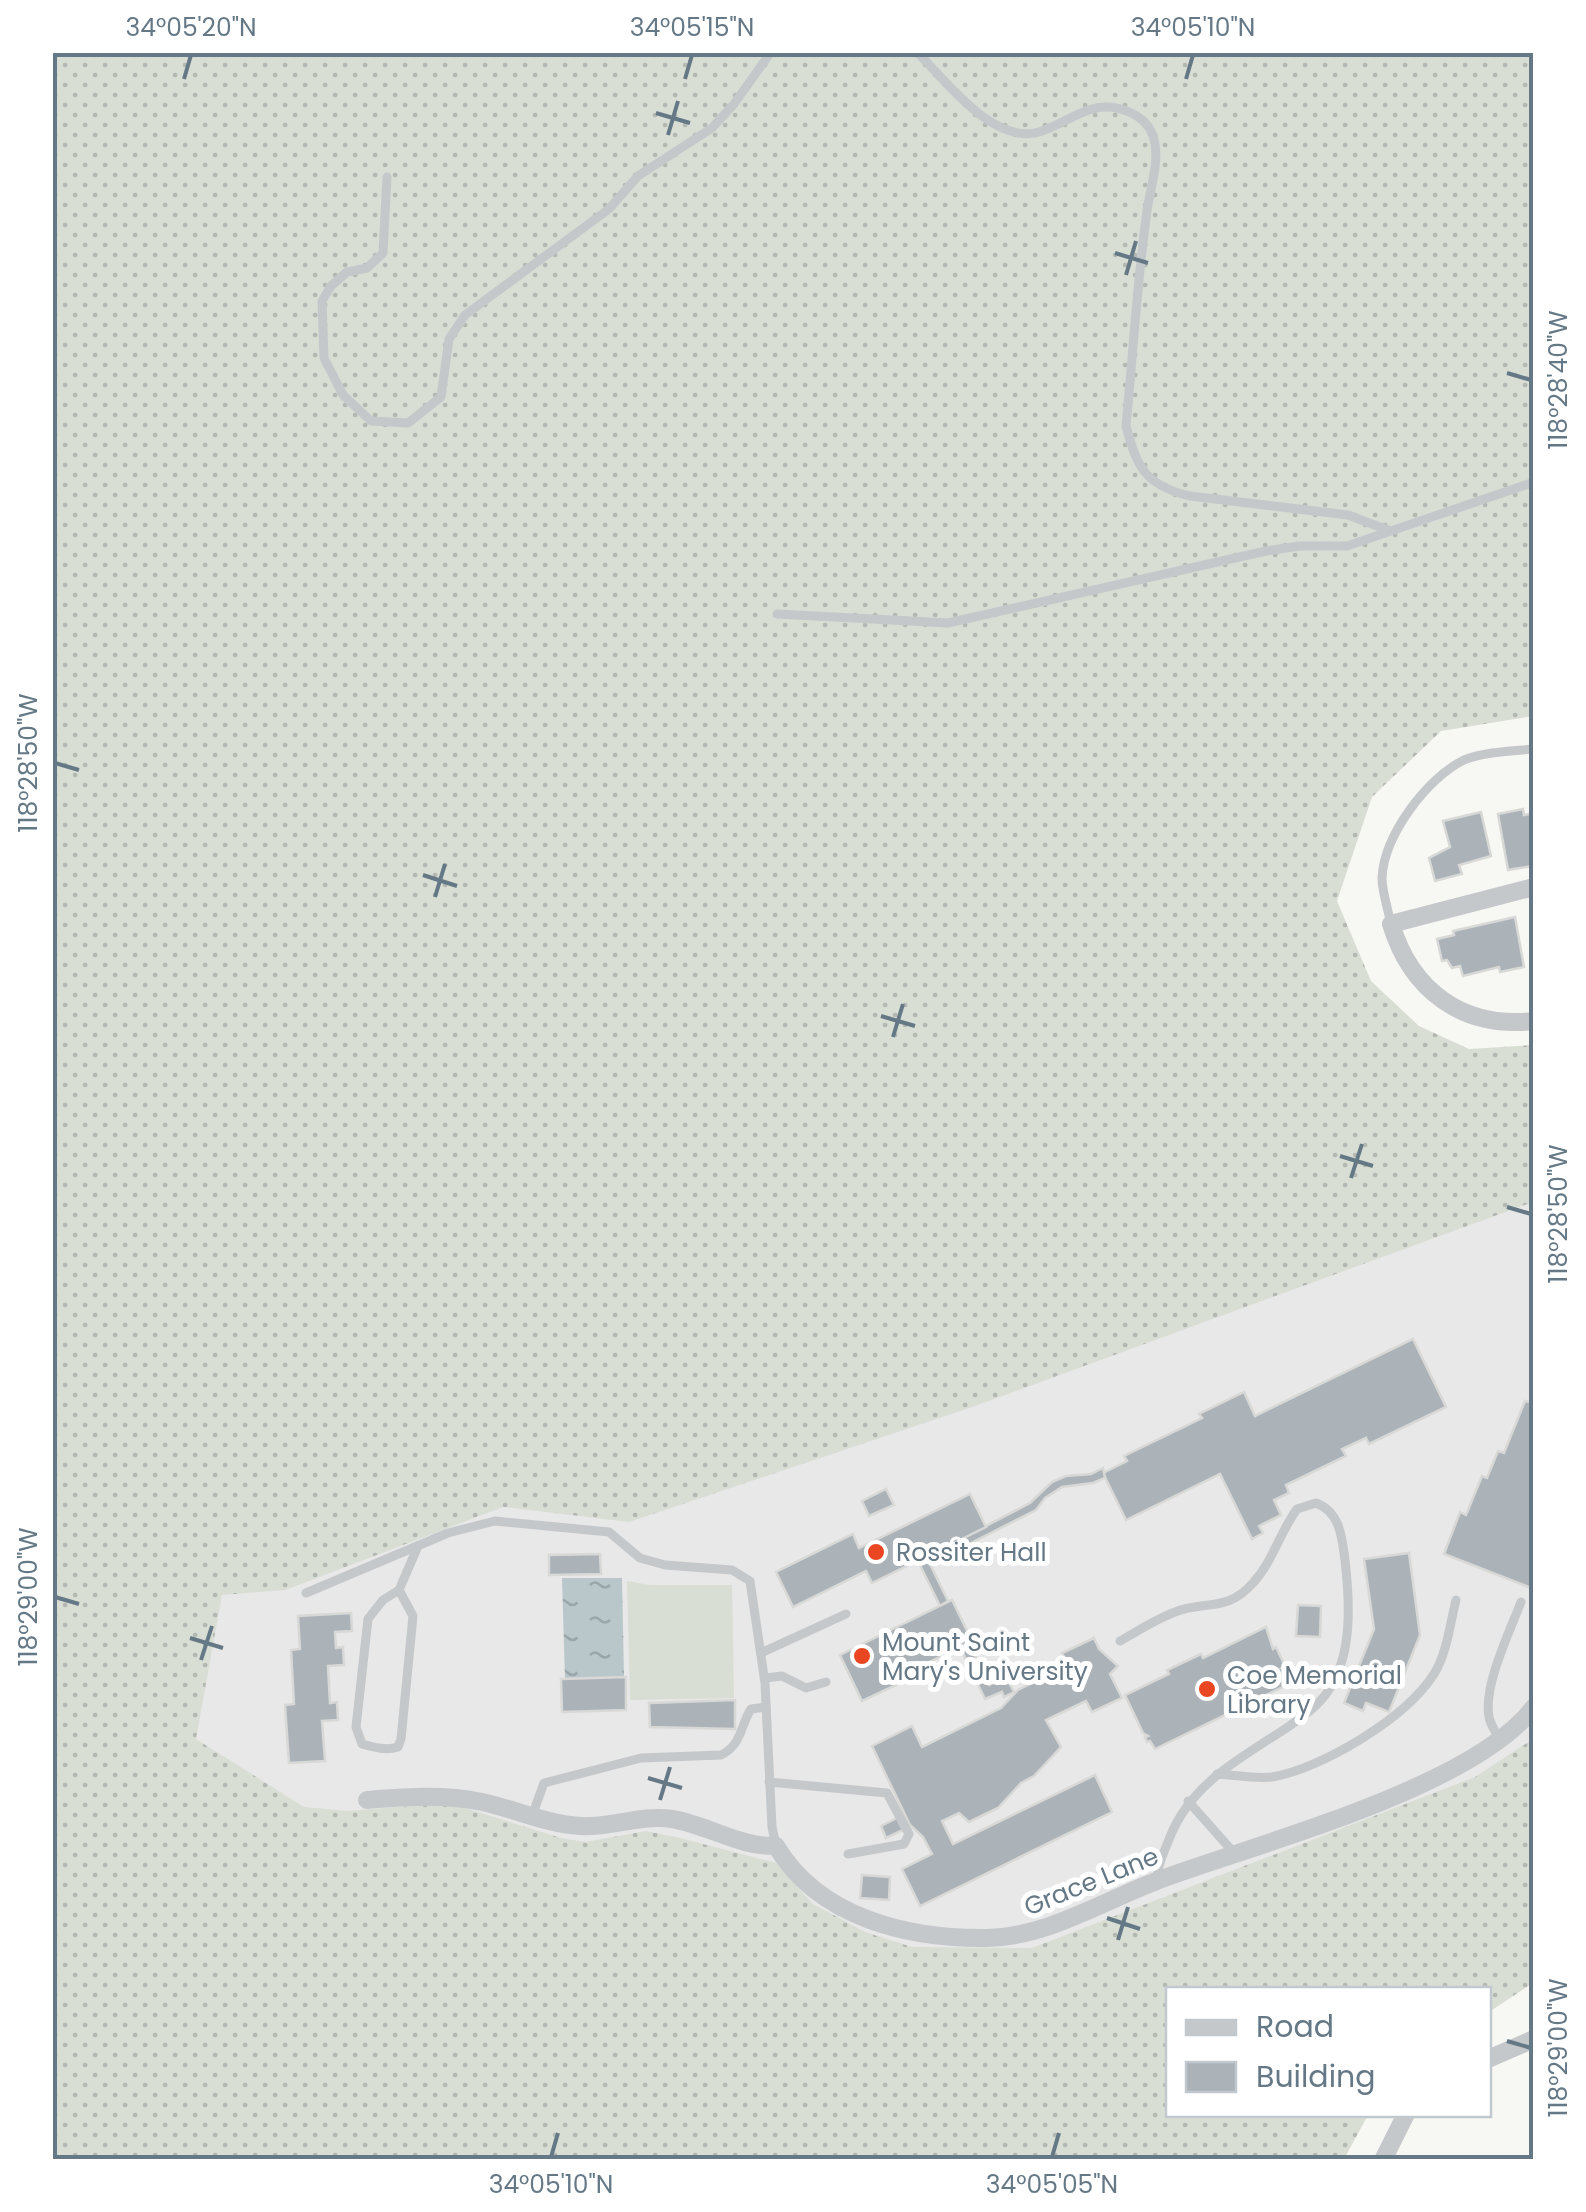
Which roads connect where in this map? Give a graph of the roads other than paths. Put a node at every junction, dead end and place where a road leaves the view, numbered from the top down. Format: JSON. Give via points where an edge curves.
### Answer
{"nodes":[{"id":1,"x":771,"y":52,"type":"edge"},
{"id":2,"x":916,"y":52,"type":"edge"},
{"id":3,"x":387,"y":177,"type":"dead end"},
{"id":4,"x":1534,"y":482,"type":"edge"},
{"id":5,"x":1388,"y":530,"type":"junction"},
{"id":6,"x":777,"y":614,"type":"dead end"},
{"id":7,"x":1534,"y":749,"type":"edge"},
{"id":8,"x":1534,"y":886,"type":"edge"},
{"id":9,"x":1391,"y":924,"type":"junction"},
{"id":10,"x":1534,"y":1020,"type":"edge"},
{"id":11,"x":418,"y":1546,"type":"junction"},
{"id":12,"x":399,"y":1590,"type":"junction"},
{"id":13,"x":306,"y":1592,"type":"dead end"},
{"id":14,"x":1456,"y":1600,"type":"dead end"},
{"id":15,"x":1521,"y":1602,"type":"dead end"},
{"id":16,"x":846,"y":1614,"type":"dead end"},
{"id":17,"x":1120,"y":1641,"type":"dead end"},
{"id":18,"x":761,"y":1653,"type":"junction"},
{"id":19,"x":765,"y":1678,"type":"junction"},
{"id":20,"x":826,"y":1682,"type":"dead end"},
{"id":21,"x":766,"y":1706,"type":"junction"},
{"id":22,"x":1534,"y":1708,"type":"edge"},
{"id":23,"x":1499,"y":1739,"type":"junction"},
{"id":24,"x":1217,"y":1774,"type":"junction"},
{"id":25,"x":770,"y":1782,"type":"junction"},
{"id":26,"x":367,"y":1800,"type":"dead end"},
{"id":27,"x":1188,"y":1802,"type":"junction"},
{"id":28,"x":532,"y":1816,"type":"junction"},
{"id":29,"x":776,"y":1846,"type":"junction"},
{"id":30,"x":848,"y":1854,"type":"dead end"},
{"id":31,"x":1235,"y":1854,"type":"junction"},
{"id":32,"x":1156,"y":1881,"type":"junction"},
{"id":33,"x":1534,"y":2039,"type":"edge"},
{"id":34,"x":1491,"y":2058,"type":"edge"},
{"id":35,"x":1404,"y":2117,"type":"edge"},
{"id":36,"x":1383,"y":2160,"type":"edge"}],
"edges":[{"from":1,"to":3,"type":"lane","via":[[712,128],[638,176],[610,209],[465,315],[450,339],[441,397],[408,423],[371,421],[342,394],[324,358],[322,301],[347,272],[366,268],[384,253]]},
{"from":2,"to":5,"type":"lane","via":[[990,124],[1012,133],[1037,133],[1096,108],[1124,109],[1153,134],[1156,156],[1126,426],[1147,478],[1166,491],[1348,515]]},
{"from":4,"to":5,"type":"lane"},
{"from":5,"to":6,"type":"lane","via":[[1347,546],[1266,551],[948,624]]},
{"from":7,"to":9,"type":"lane","via":[[1466,760],[1427,787],[1398,831],[1382,877]]},
{"from":8,"to":9,"type":"street"},
{"from":9,"to":10,"type":"street","via":[[1411,972],[1435,996],[1493,1020]]},
{"from":11,"to":12,"type":"lane"},
{"from":11,"to":13,"type":"lane"},
{"from":11,"to":18,"type":"lane","via":[[495,1521],[609,1532],[640,1558],[732,1570],[750,1581]]},
{"from":12,"to":12,"type":"lane","via":[[368,1619],[356,1727],[362,1744],[372,1747],[392,1749],[401,1739],[413,1616]]},
{"from":14,"to":24,"type":"lane","via":[[1432,1678],[1392,1718],[1325,1759],[1271,1777]]},
{"from":15,"to":23,"type":"lane","via":[[1491,1695],[1489,1717]]},
{"from":16,"to":18,"type":"lane"},
{"from":17,"to":24,"type":"lane","via":[[1170,1614],[1242,1594],[1297,1509],[1316,1502],[1334,1515],[1346,1566],[1347,1640],[1340,1667],[1304,1716]]},
{"from":18,"to":19,"type":"lane"},
{"from":19,"to":20,"type":"lane","via":[[782,1676],[806,1688]]},
{"from":19,"to":21,"type":"lane"},
{"from":21,"to":25,"type":"lane"},
{"from":21,"to":28,"type":"lane","via":[[751,1709],[740,1738],[721,1755],[641,1758],[544,1783]]},
{"from":22,"to":23,"type":"street","name":"Grace Lane"},
{"from":23,"to":31,"type":"street","name":"Grace Lane","via":[[1433,1779]]},
{"from":24,"to":27,"type":"lane"},
{"from":25,"to":29,"type":"lane"},
{"from":25,"to":30,"type":"lane","via":[[887,1793],[909,1834],[904,1844]]},
{"from":26,"to":28,"type":"street","via":[[440,1796]]},
{"from":27,"to":31,"type":"lane"},
{"from":27,"to":32,"type":"lane"},
{"from":28,"to":29,"type":"street","via":[[578,1826],[674,1819],[756,1846]]},
{"from":29,"to":32,"type":"street","name":"Grace Lane","via":[[822,1897],[890,1928],[930,1935],[1025,1935]]},
{"from":31,"to":32,"type":"street","name":"Grace Lane"},
{"from":33,"to":34,"type":"street"},
{"from":35,"to":36,"type":"street"}]}
